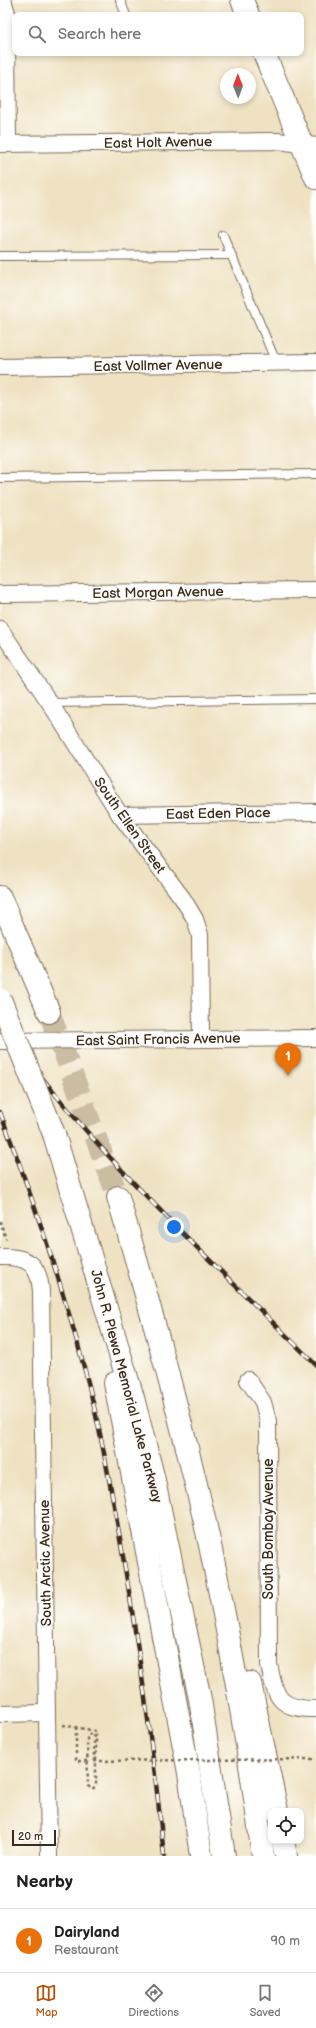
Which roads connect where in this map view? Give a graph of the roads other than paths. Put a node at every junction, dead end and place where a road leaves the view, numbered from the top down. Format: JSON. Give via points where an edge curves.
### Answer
{"nodes":[{"id":1,"x":3,"y":0,"type":"edge"},
{"id":2,"x":120,"y":0,"type":"edge"},
{"id":3,"x":242,"y":0,"type":"edge"},
{"id":4,"x":125,"y":12,"type":"edge"},
{"id":5,"x":247,"y":12,"type":"edge"},
{"id":6,"x":7,"y":36,"type":"edge"},
{"id":7,"x":265,"y":56,"type":"edge"},
{"id":8,"x":4,"y":144,"type":"edge"},
{"id":9,"x":308,"y":144,"type":"edge"},
{"id":10,"x":316,"y":178,"type":"edge"},
{"id":11,"x":223,"y":235,"type":"dead end"},
{"id":12,"x":231,"y":255,"type":"junction"},
{"id":13,"x":0,"y":256,"type":"edge"},
{"id":14,"x":276,"y":362,"type":"junction"},
{"id":15,"x":316,"y":362,"type":"edge"},
{"id":16,"x":0,"y":367,"type":"edge"},
{"id":17,"x":316,"y":474,"type":"edge"},
{"id":18,"x":0,"y":478,"type":"edge"},
{"id":19,"x":316,"y":590,"type":"edge"},
{"id":20,"x":0,"y":594,"type":"edge"},
{"id":21,"x":0,"y":629,"type":"edge"},
{"id":22,"x":316,"y":699,"type":"edge"},
{"id":23,"x":50,"y":703,"type":"junction"},
{"id":24,"x":316,"y":812,"type":"edge"},
{"id":25,"x":120,"y":815,"type":"junction"},
{"id":26,"x":0,"y":898,"type":"edge"},
{"id":27,"x":0,"y":999,"type":"edge"},
{"id":28,"x":49,"y":1012,"type":"tunnel mouth"},
{"id":29,"x":316,"y":1038,"type":"edge"},
{"id":30,"x":202,"y":1039,"type":"junction"},
{"id":31,"x":0,"y":1041,"type":"edge"},
{"id":32,"x":118,"y":1197,"type":"tunnel mouth"},
{"id":33,"x":0,"y":1257,"type":"edge"},
{"id":34,"x":109,"y":1316,"type":"junction"},
{"id":35,"x":248,"y":1380,"type":"dead end"},
{"id":36,"x":215,"y":1573,"type":"junction"},
{"id":37,"x":316,"y":1709,"type":"edge"},
{"id":38,"x":47,"y":1713,"type":"junction"},
{"id":39,"x":0,"y":1714,"type":"edge"},
{"id":40,"x":276,"y":1808,"type":"edge"},
{"id":41,"x":284,"y":1844,"type":"edge"},
{"id":42,"x":49,"y":1856,"type":"edge"},
{"id":43,"x":201,"y":1856,"type":"edge"},
{"id":44,"x":224,"y":1856,"type":"edge"},
{"id":45,"x":263,"y":1856,"type":"edge"},
{"id":46,"x":286,"y":1856,"type":"edge"}],
"edges":[{"from":1,"to":6,"type":"street","via":[[7,13]]},
{"from":2,"to":4,"type":"lane"},
{"from":3,"to":5,"type":"main road"},
{"from":6,"to":8,"type":"street"},
{"from":7,"to":9,"type":"main road"},
{"from":8,"to":9,"type":"street","name":"East Holt Avenue","via":[[278,141]]},
{"from":9,"to":10,"type":"main road"},
{"from":11,"to":12,"type":"lane"},
{"from":12,"to":13,"type":"lane"},
{"from":12,"to":14,"type":"lane"},
{"from":14,"to":15,"type":"street","name":"East Vollmer Avenue"},
{"from":14,"to":16,"type":"street","name":"East Vollmer Avenue"},
{"from":17,"to":18,"type":"lane"},
{"from":19,"to":20,"type":"street","name":"East Morgan Avenue"},
{"from":21,"to":23,"type":"street","name":"South Ellen Street"},
{"from":22,"to":23,"type":"lane"},
{"from":23,"to":25,"type":"street","name":"South Ellen Street"},
{"from":24,"to":25,"type":"street","name":"East Eden Place"},
{"from":25,"to":30,"type":"street","name":"South Ellen Street","via":[[183,899],[200,935]]},
{"from":26,"to":28,"type":"main road"},
{"from":27,"to":34,"type":"main road","name":"John R. Plewa Memorial Lake Parkway","bridge":true,"via":[[54,1134]]},
{"from":29,"to":30,"type":"street","name":"East Saint Francis Avenue"},
{"from":30,"to":31,"type":"street","name":"East Saint Francis Avenue"},
{"from":32,"to":36,"type":"main road","via":[[153,1318],[204,1518]]},
{"from":33,"to":38,"type":"street","name":"South Arctic Avenue","via":[[17,1256],[29,1262],[36,1270],[41,1291]]},
{"from":34,"to":43,"type":"main road","via":[[114,1378],[185,1751]]},
{"from":34,"to":44,"type":"main road","name":"John R. Plewa Memorial Lake Parkway","via":[[153,1476],[200,1699]]},
{"from":35,"to":37,"type":"street","name":"South Bombay Avenue","via":[[263,1402],[268,1421],[269,1664],[273,1684],[286,1705],[299,1709]]},
{"from":36,"to":40,"type":"main road","via":[[239,1632]]},
{"from":36,"to":45,"type":"main road","via":[[252,1774]]},
{"from":38,"to":39,"type":"street"},
{"from":38,"to":42,"type":"street","name":"South Arctic Avenue"},
{"from":41,"to":46,"type":"main road"}]}
